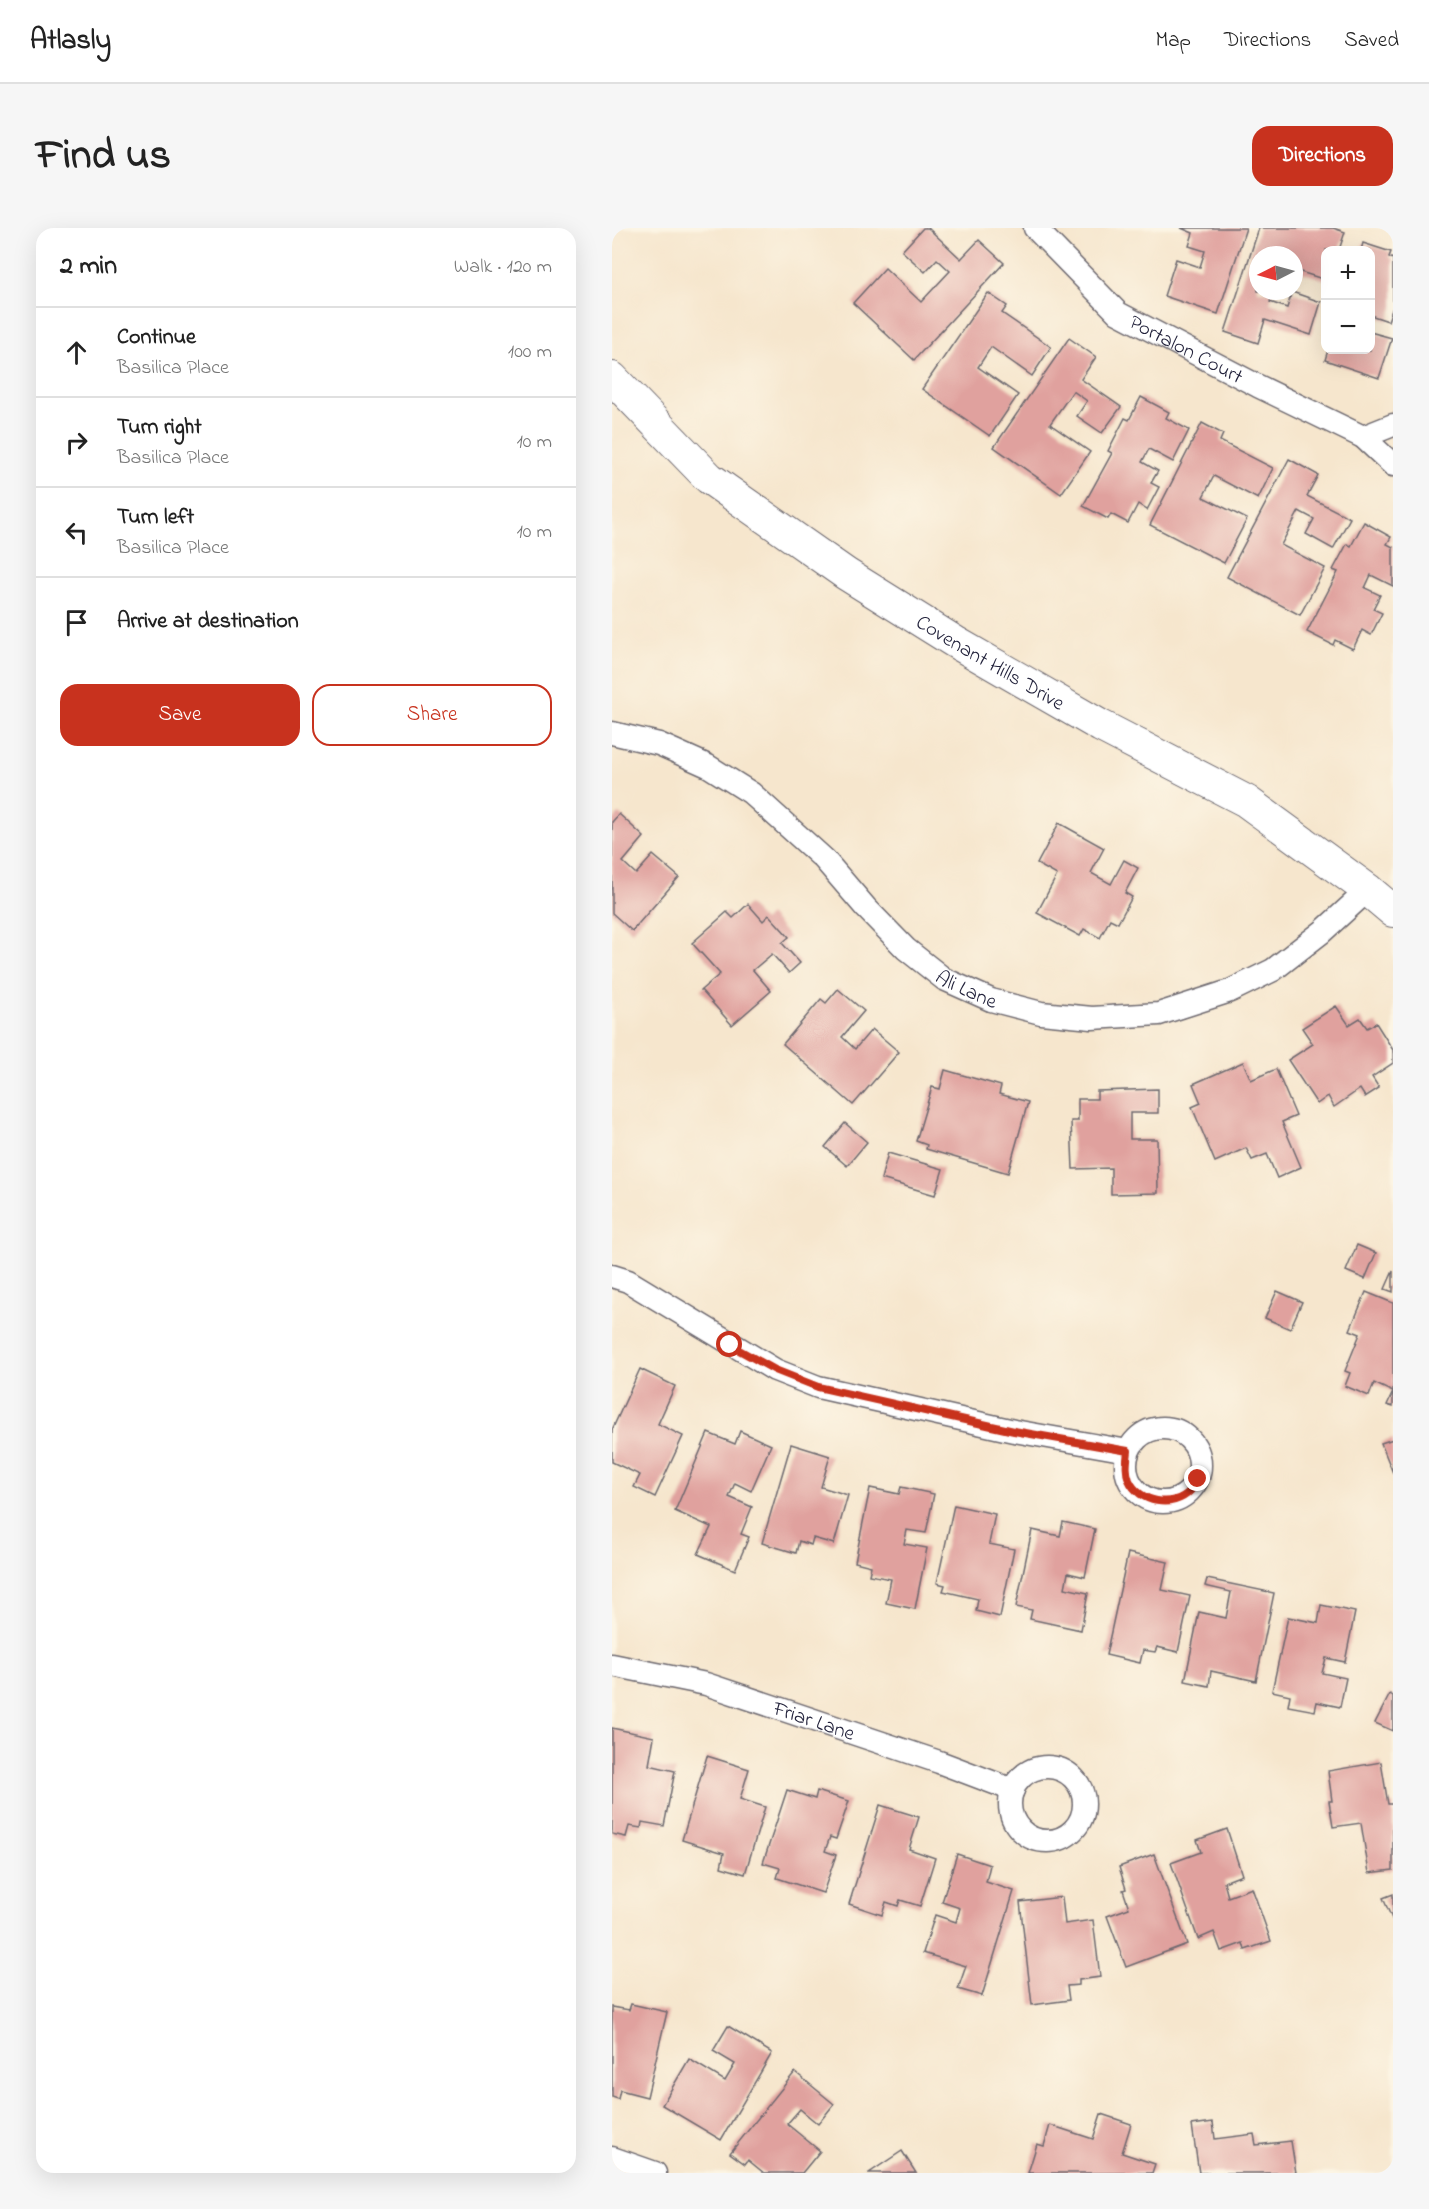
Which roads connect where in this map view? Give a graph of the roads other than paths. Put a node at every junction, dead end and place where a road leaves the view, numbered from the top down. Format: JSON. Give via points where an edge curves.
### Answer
{"nodes":[{"id":1,"x":1035,"y":228,"type":"edge"},
{"id":2,"x":612,"y":378,"type":"edge"},
{"id":3,"x":1393,"y":425,"type":"edge"},
{"id":4,"x":1363,"y":437,"type":"junction"},
{"id":5,"x":1393,"y":465,"type":"edge"},
{"id":6,"x":612,"y":733,"type":"edge"},
{"id":7,"x":1368,"y":890,"type":"junction"},
{"id":8,"x":1393,"y":911,"type":"edge"},
{"id":9,"x":612,"y":1276,"type":"edge"},
{"id":10,"x":1128,"y":1451,"type":"dead end"},
{"id":11,"x":612,"y":1665,"type":"edge"},
{"id":12,"x":1013,"y":1790,"type":"dead end"},
{"id":13,"x":612,"y":2158,"type":"edge"},
{"id":14,"x":655,"y":2173,"type":"edge"}],
"edges":[{"from":1,"to":4,"type":"street","name":"Portalon Court","via":[[1118,313]]},
{"from":2,"to":7,"type":"street","name":"Covenant Hills Drive","via":[[709,478],[846,574],[1101,726],[1246,801]]},
{"from":3,"to":4,"type":"street"},
{"from":4,"to":5,"type":"street","name":"Portalon Court"},
{"from":6,"to":7,"type":"street","name":"Ali Lane","via":[[658,744],[708,766],[751,793],[824,859],[906,950],[944,979],[992,1000],[1041,1013],[1092,1018],[1159,1014],[1230,991],[1273,970]]},
{"from":7,"to":8,"type":"street","name":"Covenant Hills Drive"},
{"from":9,"to":10,"type":"street","via":[[628,1281],[775,1370],[818,1387],[1014,1431]]},
{"from":11,"to":12,"type":"street","name":"Friar Lane","via":[[706,1684]]},
{"from":13,"to":14,"type":"street"}]}
